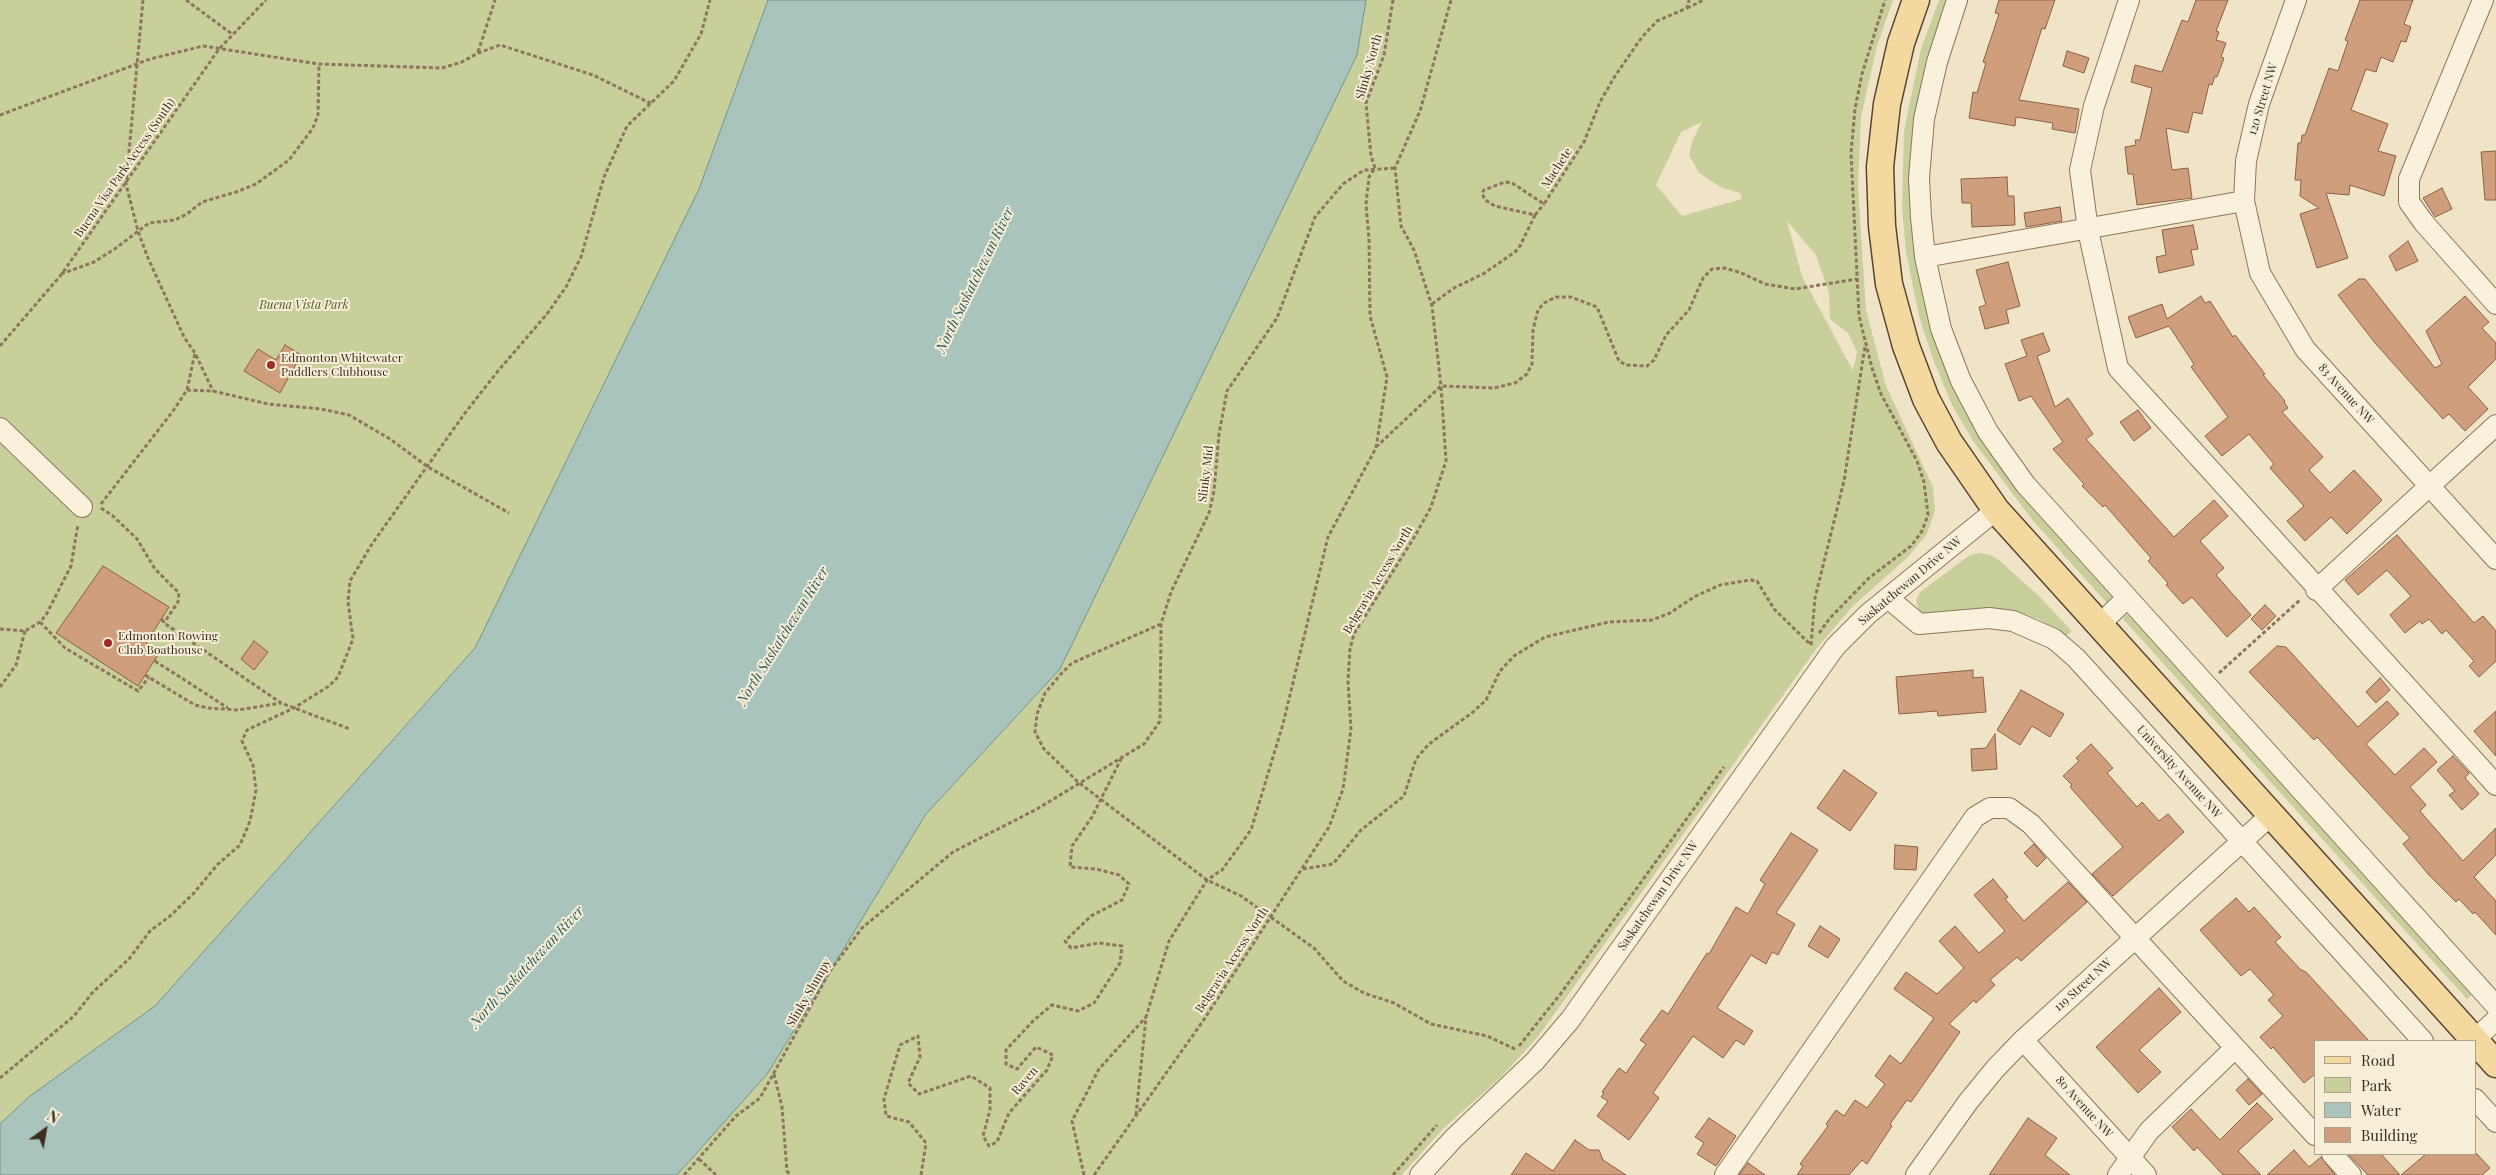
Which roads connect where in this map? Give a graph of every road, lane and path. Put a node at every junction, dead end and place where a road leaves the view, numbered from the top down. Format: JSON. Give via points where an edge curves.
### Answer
{"nodes":[{"id":1,"x":143,"y":0,"type":"edge"},
{"id":2,"x":186,"y":0,"type":"edge"},
{"id":3,"x":266,"y":0,"type":"edge"},
{"id":4,"x":495,"y":0,"type":"edge"},
{"id":5,"x":710,"y":0,"type":"edge"},
{"id":6,"x":1393,"y":0,"type":"edge"},
{"id":7,"x":1451,"y":0,"type":"edge"},
{"id":8,"x":1689,"y":0,"type":"edge"},
{"id":9,"x":1704,"y":0,"type":"edge"},
{"id":10,"x":1916,"y":0,"type":"edge"},
{"id":11,"x":1957,"y":0,"type":"edge"},
{"id":12,"x":2129,"y":0,"type":"edge"},
{"id":13,"x":2296,"y":0,"type":"edge"},
{"id":14,"x":2483,"y":0,"type":"edge"},
{"id":15,"x":1687,"y":8,"type":"junction"},
{"id":16,"x":232,"y":34,"type":"junction"},
{"id":17,"x":220,"y":49,"type":"junction"},
{"id":18,"x":478,"y":53,"type":"junction"},
{"id":19,"x":319,"y":64,"type":"junction"},
{"id":20,"x":136,"y":65,"type":"junction"},
{"id":21,"x":652,"y":104,"type":"junction"},
{"id":22,"x":0,"y":115,"type":"edge"},
{"id":23,"x":1375,"y":168,"type":"junction"},
{"id":24,"x":1395,"y":168,"type":"junction"},
{"id":25,"x":126,"y":184,"type":"junction"},
{"id":26,"x":2244,"y":201,"type":"junction"},
{"id":27,"x":1544,"y":204,"type":"junction"},
{"id":28,"x":1535,"y":215,"type":"junction"},
{"id":29,"x":2088,"y":230,"type":"junction"},
{"id":30,"x":138,"y":231,"type":"junction"},
{"id":31,"x":1925,"y":257,"type":"junction"},
{"id":32,"x":60,"y":274,"type":"junction"},
{"id":33,"x":1857,"y":279,"type":"dead end"},
{"id":34,"x":1432,"y":304,"type":"junction"},
{"id":35,"x":2496,"y":304,"type":"edge"},
{"id":36,"x":1866,"y":343,"type":"dead end"},
{"id":37,"x":0,"y":346,"type":"edge"},
{"id":38,"x":195,"y":353,"type":"junction"},
{"id":39,"x":1441,"y":386,"type":"junction"},
{"id":40,"x":187,"y":390,"type":"junction"},
{"id":41,"x":213,"y":391,"type":"junction"},
{"id":42,"x":2496,"y":425,"type":"edge"},
{"id":43,"x":0,"y":428,"type":"edge"},
{"id":44,"x":1376,"y":448,"type":"junction"},
{"id":45,"x":428,"y":466,"type":"junction"},
{"id":46,"x":2430,"y":486,"type":"junction"},
{"id":47,"x":82,"y":507,"type":"joint"},
{"id":48,"x":1996,"y":510,"type":"junction"},
{"id":49,"x":510,"y":513,"type":"dead end"},
{"id":50,"x":2496,"y":559,"type":"edge"},
{"id":51,"x":2315,"y":589,"type":"junction"},
{"id":52,"x":1888,"y":598,"type":"junction"},
{"id":53,"x":2127,"y":598,"type":"junction"},
{"id":54,"x":162,"y":618,"type":"dead end"},
{"id":55,"x":1830,"y":618,"type":"dead end"},
{"id":56,"x":40,"y":622,"type":"junction"},
{"id":57,"x":164,"y":623,"type":"junction"},
{"id":58,"x":1161,"y":624,"type":"junction"},
{"id":59,"x":2099,"y":625,"type":"junction"},
{"id":60,"x":0,"y":629,"type":"edge"},
{"id":61,"x":25,"y":631,"type":"junction"},
{"id":62,"x":1811,"y":645,"type":"junction"},
{"id":63,"x":1805,"y":652,"type":"dead end"},
{"id":64,"x":155,"y":660,"type":"dead end"},
{"id":65,"x":2205,"y":685,"type":"junction"},
{"id":66,"x":0,"y":687,"type":"edge"},
{"id":67,"x":281,"y":703,"type":"junction"},
{"id":68,"x":294,"y":708,"type":"junction"},
{"id":69,"x":229,"y":709,"type":"junction"},
{"id":70,"x":350,"y":730,"type":"dead end"},
{"id":71,"x":1122,"y":757,"type":"junction"},
{"id":72,"x":1728,"y":761,"type":"dead end"},
{"id":73,"x":1078,"y":782,"type":"junction"},
{"id":74,"x":2496,"y":785,"type":"edge"},
{"id":75,"x":1102,"y":798,"type":"junction"},
{"id":76,"x":2272,"y":814,"type":"junction"},
{"id":77,"x":2242,"y":841,"type":"junction"},
{"id":78,"x":1303,"y":869,"type":"junction"},
{"id":79,"x":1207,"y":880,"type":"junction"},
{"id":80,"x":1271,"y":917,"type":"junction"},
{"id":81,"x":2135,"y":938,"type":"junction"},
{"id":82,"x":2496,"y":1006,"type":"edge"},
{"id":83,"x":1146,"y":1017,"type":"junction"},
{"id":84,"x":2496,"y":1020,"type":"edge"},
{"id":85,"x":2023,"y":1040,"type":"junction"},
{"id":86,"x":2422,"y":1040,"type":"edge"},
{"id":87,"x":2474,"y":1040,"type":"joint"},
{"id":88,"x":2476,"y":1042,"type":"edge"},
{"id":89,"x":2235,"y":1048,"type":"junction"},
{"id":90,"x":1517,"y":1050,"type":"junction"},
{"id":91,"x":1510,"y":1056,"type":"dead end"},
{"id":92,"x":2496,"y":1064,"type":"edge"},
{"id":93,"x":774,"y":1074,"type":"junction"},
{"id":94,"x":0,"y":1078,"type":"edge"},
{"id":95,"x":2476,"y":1100,"type":"edge"},
{"id":96,"x":1136,"y":1115,"type":"junction"},
{"id":97,"x":1440,"y":1122,"type":"dead end"},
{"id":98,"x":2496,"y":1122,"type":"edge"},
{"id":99,"x":2314,"y":1134,"type":"edge"},
{"id":100,"x":2333,"y":1155,"type":"edge"},
{"id":101,"x":2130,"y":1158,"type":"junction"},
{"id":102,"x":699,"y":1159,"type":"junction"},
{"id":103,"x":684,"y":1175,"type":"edge"},
{"id":104,"x":716,"y":1175,"type":"edge"},
{"id":105,"x":789,"y":1175,"type":"edge"},
{"id":106,"x":922,"y":1175,"type":"edge"},
{"id":107,"x":1084,"y":1175,"type":"edge"},
{"id":108,"x":1094,"y":1175,"type":"edge"},
{"id":109,"x":1393,"y":1175,"type":"edge"},
{"id":110,"x":1420,"y":1175,"type":"edge"},
{"id":111,"x":1725,"y":1175,"type":"edge"},
{"id":112,"x":1916,"y":1175,"type":"edge"},
{"id":113,"x":2118,"y":1175,"type":"edge"},
{"id":114,"x":2146,"y":1175,"type":"edge"},
{"id":115,"x":2351,"y":1175,"type":"edge"}],
"edges":[{"from":1,"to":20,"type":"path"},
{"from":2,"to":16,"type":"path"},
{"from":3,"to":16,"type":"path","name":"Buena Visa Park Access (South)"},
{"from":4,"to":18,"type":"path"},
{"from":5,"to":21,"type":"path","via":[[702,34],[674,81]]},
{"from":6,"to":23,"type":"path","name":"Slinky North","via":[[1384,55],[1366,103],[1368,139]]},
{"from":7,"to":24,"type":"path","name":"Belgravia Access North","via":[[1420,112]]},
{"from":8,"to":15,"type":"path"},
{"from":9,"to":15,"type":"path","name":"Machete"},
{"from":10,"to":48,"type":"main road","via":[[1893,73],[1882,135],[1881,196],[1889,284],[1906,346],[1926,399],[1949,442]]},
{"from":11,"to":31,"type":"street","via":[[1937,62],[1924,119],[1919,178]]},
{"from":12,"to":29,"type":"street","via":[[2094,106],[2080,170]]},
{"from":13,"to":26,"type":"street","name":"120 Street NW","via":[[2259,104],[2246,161]]},
{"from":14,"to":35,"type":"street","via":[[2409,179],[2409,202]]},
{"from":15,"to":27,"type":"path","name":"Machete","via":[[1657,21],[1642,37],[1615,76],[1600,102],[1584,142]]},
{"from":16,"to":17,"type":"path","name":"Buena Visa Park Access (South)"},
{"from":17,"to":19,"type":"path"},
{"from":17,"to":20,"type":"path","via":[[203,46]]},
{"from":17,"to":25,"type":"path","name":"Buena Visa Park Access (South)"},
{"from":18,"to":19,"type":"path","via":[[442,68]]},
{"from":18,"to":21,"type":"path","via":[[500,45],[593,75]]},
{"from":19,"to":30,"type":"path","via":[[318,115],[313,128],[289,160],[256,184],[202,202],[175,220],[149,223]]},
{"from":20,"to":22,"type":"path"},
{"from":20,"to":25,"type":"path"},
{"from":21,"to":45,"type":"path","via":[[627,126],[604,177],[581,257],[566,287],[498,371]]},
{"from":23,"to":24,"type":"path"},
{"from":23,"to":44,"type":"path","via":[[1369,177],[1366,204],[1370,316],[1387,377]]},
{"from":23,"to":58,"type":"path","name":"Slinky Mid","via":[[1364,170],[1343,184],[1315,217],[1277,318],[1227,391],[1209,513],[1172,592]]},
{"from":24,"to":34,"type":"path","name":"Belgravia Access North","via":[[1401,226],[1414,250]]},
{"from":25,"to":30,"type":"path"},
{"from":25,"to":32,"type":"path","name":"Buena Visa Park Access (South)"},
{"from":26,"to":29,"type":"street"},
{"from":26,"to":46,"type":"street","name":"83 Avenue NW","via":[[2260,274],[2305,349]]},
{"from":27,"to":28,"type":"path"},
{"from":27,"to":28,"type":"path","name":"Machete","via":[[1512,183],[1492,186],[1482,193],[1485,200],[1495,206]]},
{"from":28,"to":34,"type":"path","via":[[1515,252]]},
{"from":29,"to":31,"type":"street"},
{"from":29,"to":51,"type":"street","via":[[2118,368]]},
{"from":30,"to":32,"type":"path","via":[[94,262]]},
{"from":30,"to":38,"type":"path","via":[[184,337]]},
{"from":31,"to":53,"type":"street","via":[[1941,330],[1961,381],[1988,432],[2025,484]]},
{"from":32,"to":37,"type":"path","name":"Buena Visa Park Access (South)"},
{"from":33,"to":39,"type":"path","via":[[1795,289],[1765,284],[1724,268],[1712,269],[1703,278],[1689,310],[1666,335],[1654,360],[1647,366],[1626,365],[1619,361],[1597,307],[1571,297],[1556,297],[1538,310],[1533,330],[1532,364],[1527,374],[1515,383],[1494,388]]},
{"from":34,"to":39,"type":"path","name":"Belgravia Access North"},
{"from":36,"to":62,"type":"path","via":[[1844,482],[1816,598]]},
{"from":38,"to":40,"type":"path"},
{"from":38,"to":41,"type":"path"},
{"from":39,"to":44,"type":"path"},
{"from":39,"to":78,"type":"path","name":"Belgravia Access North","via":[[1446,461],[1431,507],[1354,634],[1348,681],[1351,729],[1343,789],[1329,827]]},
{"from":40,"to":41,"type":"path"},
{"from":40,"to":57,"type":"path","via":[[98,506],[137,539],[155,569],[179,593],[178,602]]},
{"from":41,"to":45,"type":"path","via":[[268,404],[321,408],[348,414]]},
{"from":42,"to":46,"type":"street"},
{"from":43,"to":47,"type":"street"},
{"from":44,"to":79,"type":"path","via":[[1328,537],[1283,724],[1251,830],[1222,870]]},
{"from":45,"to":49,"type":"path"},
{"from":45,"to":68,"type":"path","via":[[372,544],[350,581],[348,602],[353,640],[338,677]]},
{"from":46,"to":50,"type":"street","name":"83 Avenue NW"},
{"from":46,"to":51,"type":"street"},
{"from":47,"to":56,"type":"path","via":[[71,566]]},
{"from":48,"to":52,"type":"street","name":"Saskatchewan Drive NW"},
{"from":48,"to":59,"type":"main road"},
{"from":51,"to":65,"type":"path"},
{"from":51,"to":74,"type":"street"},
{"from":52,"to":77,"type":"street","name":"University Avenue NW","via":[[1919,624],[2000,619],[2026,625],[2054,639],[2090,672]]},
{"from":52,"to":110,"type":"street","name":"Saskatchewan Drive NW","via":[[1835,647],[1570,1020],[1535,1061]]},
{"from":53,"to":59,"type":"street"},
{"from":53,"to":65,"type":"street"},
{"from":54,"to":57,"type":"path"},
{"from":55,"to":62,"type":"path"},
{"from":56,"to":61,"type":"path"},
{"from":56,"to":69,"type":"path","via":[[65,648],[138,691],[147,676],[195,705]]},
{"from":57,"to":67,"type":"path"},
{"from":58,"to":71,"type":"path","name":"Slinky Mid","via":[[1160,721],[1144,744]]},
{"from":58,"to":73,"type":"path","via":[[1072,663],[1045,694],[1037,714],[1035,732],[1044,749]]},
{"from":59,"to":76,"type":"main road"},
{"from":60,"to":61,"type":"path"},
{"from":61,"to":66,"type":"path","via":[[16,665]]},
{"from":62,"to":63,"type":"path"},
{"from":62,"to":78,"type":"path","via":[[1774,609],[1757,581],[1750,580],[1720,585],[1652,620],[1609,622],[1545,637],[1514,656],[1500,671],[1486,700],[1429,744],[1416,759],[1404,796],[1360,830],[1333,864]]},
{"from":64,"to":69,"type":"path"},
{"from":65,"to":82,"type":"street"},
{"from":67,"to":68,"type":"path"},
{"from":67,"to":69,"type":"path"},
{"from":68,"to":70,"type":"path"},
{"from":68,"to":94,"type":"path","via":[[247,730],[242,741],[254,766],[256,790],[250,821],[240,845],[218,864],[176,911],[150,931],[129,959],[93,992],[74,1016]]},
{"from":71,"to":73,"type":"path","name":"Slinky Mid"},
{"from":71,"to":75,"type":"path"},
{"from":72,"to":90,"type":"path"},
{"from":73,"to":75,"type":"path"},
{"from":73,"to":93,"type":"path","name":"Slinky Slumpy","via":[[1037,809],[953,852],[862,928],[830,972]]},
{"from":75,"to":79,"type":"path"},
{"from":75,"to":106,"type":"path","name":"Raven","via":[[1072,846],[1070,867],[1119,875],[1129,884],[1122,900],[1091,916],[1065,942],[1071,948],[1099,943],[1122,946],[1120,963],[1094,1003],[1078,1011],[1052,1005],[1006,1050],[1006,1064],[1017,1069],[1036,1047],[1053,1056],[1047,1070],[1009,1113],[997,1142],[989,1146],[983,1136],[990,1110],[990,1088],[970,1076],[919,1094],[908,1083],[920,1056],[918,1036],[900,1045],[884,1099],[886,1116],[909,1122],[926,1143]]},
{"from":76,"to":77,"type":"street","name":"119 Street NW"},
{"from":76,"to":87,"type":"main road"},
{"from":77,"to":81,"type":"street","name":"119 Street NW"},
{"from":77,"to":86,"type":"street","name":"University Avenue NW"},
{"from":78,"to":80,"type":"path","name":"Belgravia Access North"},
{"from":79,"to":80,"type":"path","via":[[1241,896]]},
{"from":79,"to":83,"type":"path","via":[[1169,941]]},
{"from":80,"to":90,"type":"path","via":[[1314,948],[1343,981],[1364,993],[1394,1003],[1431,1024],[1487,1036]]},
{"from":80,"to":96,"type":"path","name":"Belgravia Access North"},
{"from":81,"to":85,"type":"street","name":"119 Street NW"},
{"from":81,"to":89,"type":"street"},
{"from":81,"to":111,"type":"street","via":[[2031,824],[2010,808],[1990,808],[1982,812],[1975,817]]},
{"from":83,"to":96,"type":"path"},
{"from":83,"to":107,"type":"path","via":[[1099,1069],[1072,1121]]},
{"from":84,"to":87,"type":"street"},
{"from":85,"to":101,"type":"street","name":"80 Avenue NW"},
{"from":85,"to":112,"type":"street","name":"119 Street NW","via":[[1968,1102]]},
{"from":88,"to":92,"type":"main road"},
{"from":89,"to":99,"type":"street"},
{"from":89,"to":101,"type":"street","via":[[2149,1131]]},
{"from":90,"to":91,"type":"path"},
{"from":93,"to":102,"type":"path","name":"Slinky Slumpy","via":[[760,1098],[736,1116]]},
{"from":93,"to":105,"type":"path","via":[[785,1122]]},
{"from":95,"to":98,"type":"street"},
{"from":96,"to":108,"type":"path","name":"Belgravia Access North"},
{"from":97,"to":109,"type":"path"},
{"from":100,"to":115,"type":"street"},
{"from":101,"to":113,"type":"street"},
{"from":101,"to":114,"type":"street","name":"80 Avenue NW"},
{"from":102,"to":103,"type":"path","name":"Slinky Slumpy"},
{"from":102,"to":104,"type":"path"}]}
